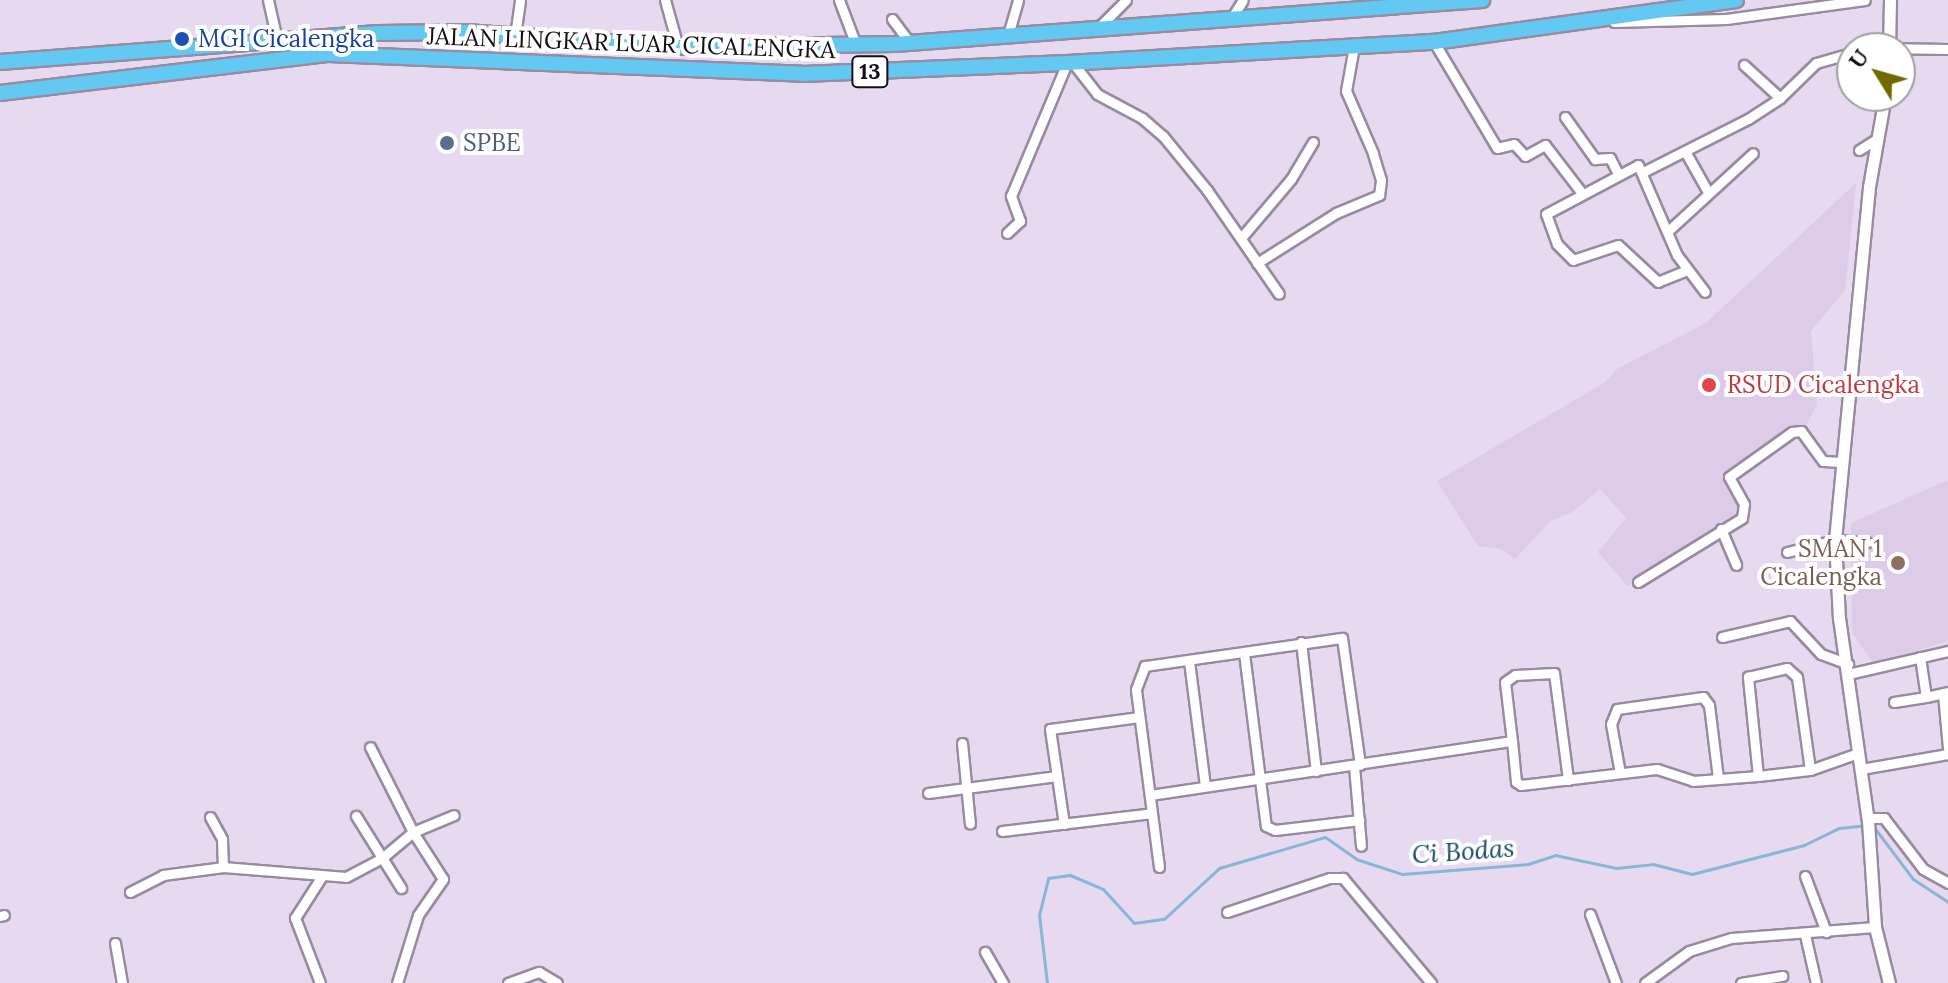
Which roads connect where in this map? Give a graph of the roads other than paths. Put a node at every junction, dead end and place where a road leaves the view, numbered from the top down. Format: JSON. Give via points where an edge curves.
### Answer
{"nodes":[{"id":1,"x":268,"y":0,"type":"edge"},
{"id":2,"x":520,"y":0,"type":"edge"},
{"id":3,"x":665,"y":0,"type":"edge"},
{"id":4,"x":839,"y":0,"type":"edge"},
{"id":5,"x":1018,"y":0,"type":"edge"},
{"id":6,"x":1126,"y":0,"type":"edge"},
{"id":7,"x":1243,"y":0,"type":"edge"},
{"id":8,"x":1482,"y":0,"type":"edge"},
{"id":9,"x":1736,"y":0,"type":"edge"},
{"id":10,"x":1865,"y":0,"type":"edge"},
{"id":11,"x":1890,"y":0,"type":"edge"},
{"id":12,"x":1359,"y":5,"type":"edge"},
{"id":13,"x":892,"y":19,"type":"dead end"},
{"id":14,"x":1231,"y":19,"type":"junction"},
{"id":15,"x":1576,"y":20,"type":"junction"},
{"id":16,"x":1097,"y":29,"type":"junction"},
{"id":17,"x":1887,"y":32,"type":"edge"},
{"id":18,"x":1008,"y":35,"type":"junction"},
{"id":19,"x":515,"y":36,"type":"junction"},
{"id":20,"x":277,"y":40,"type":"junction"},
{"id":21,"x":1434,"y":42,"type":"junction"},
{"id":22,"x":910,"y":43,"type":"junction"},
{"id":23,"x":856,"y":45,"type":"junction"},
{"id":24,"x":1354,"y":46,"type":"junction"},
{"id":25,"x":678,"y":47,"type":"junction"},
{"id":26,"x":1916,"y":48,"type":"edge"},
{"id":27,"x":1948,"y":49,"type":"edge"},
{"id":28,"x":1836,"y":57,"type":"edge"},
{"id":29,"x":0,"y":62,"type":"edge"},
{"id":30,"x":1070,"y":63,"type":"junction"},
{"id":31,"x":1744,"y":65,"type":"dead end"},
{"id":32,"x":0,"y":93,"type":"edge"},
{"id":33,"x":1780,"y":98,"type":"junction"},
{"id":34,"x":1882,"y":112,"type":"edge"},
{"id":35,"x":1565,"y":117,"type":"dead end"},
{"id":36,"x":1878,"y":138,"type":"junction"},
{"id":37,"x":1313,"y":142,"type":"dead end"},
{"id":38,"x":1859,"y":150,"type":"dead end"},
{"id":39,"x":1686,"y":153,"type":"junction"},
{"id":40,"x":1753,"y":153,"type":"dead end"},
{"id":41,"x":1643,"y":172,"type":"junction"},
{"id":42,"x":1618,"y":174,"type":"junction"},
{"id":43,"x":1581,"y":192,"type":"junction"},
{"id":44,"x":1708,"y":192,"type":"junction"},
{"id":45,"x":1668,"y":231,"type":"junction"},
{"id":46,"x":1007,"y":233,"type":"dead end"},
{"id":47,"x":1241,"y":238,"type":"junction"},
{"id":48,"x":1257,"y":263,"type":"junction"},
{"id":49,"x":1687,"y":270,"type":"junction"},
{"id":50,"x":1705,"y":292,"type":"dead end"},
{"id":51,"x":1279,"y":294,"type":"dead end"},
{"id":52,"x":1842,"y":462,"type":"junction"},
{"id":53,"x":1721,"y":529,"type":"junction"},
{"id":54,"x":1835,"y":540,"type":"junction"},
{"id":55,"x":1867,"y":542,"type":"dead end"},
{"id":56,"x":1787,"y":552,"type":"dead end"},
{"id":57,"x":1736,"y":565,"type":"dead end"},
{"id":58,"x":1638,"y":582,"type":"dead end"},
{"id":59,"x":1722,"y":637,"type":"dead end"},
{"id":60,"x":1301,"y":642,"type":"junction"},
{"id":61,"x":1948,"y":651,"type":"edge"},
{"id":62,"x":1244,"y":653,"type":"junction"},
{"id":63,"x":1920,"y":657,"type":"junction"},
{"id":64,"x":1189,"y":661,"type":"junction"},
{"id":65,"x":1848,"y":669,"type":"junction"},
{"id":66,"x":1946,"y":693,"type":"edge"},
{"id":67,"x":1926,"y":697,"type":"junction"},
{"id":68,"x":1894,"y":702,"type":"dead end"},
{"id":69,"x":1139,"y":717,"type":"junction"},
{"id":70,"x":1512,"y":741,"type":"junction"},
{"id":71,"x":962,"y":743,"type":"dead end"},
{"id":72,"x":370,"y":747,"type":"dead end"},
{"id":73,"x":1948,"y":751,"type":"edge"},
{"id":74,"x":1858,"y":753,"type":"junction"},
{"id":75,"x":1357,"y":766,"type":"junction"},
{"id":76,"x":1861,"y":769,"type":"junction"},
{"id":77,"x":1810,"y":770,"type":"junction"},
{"id":78,"x":1316,"y":771,"type":"junction"},
{"id":79,"x":1620,"y":773,"type":"junction"},
{"id":80,"x":1057,"y":776,"type":"junction"},
{"id":81,"x":1758,"y":776,"type":"junction"},
{"id":82,"x":1258,"y":778,"type":"junction"},
{"id":83,"x":1718,"y":778,"type":"junction"},
{"id":84,"x":1568,"y":780,"type":"junction"},
{"id":85,"x":1205,"y":786,"type":"junction"},
{"id":86,"x":967,"y":788,"type":"junction"},
{"id":87,"x":928,"y":793,"type":"dead end"},
{"id":88,"x":1150,"y":795,"type":"junction"},
{"id":89,"x":1152,"y":813,"type":"junction"},
{"id":90,"x":454,"y":815,"type":"dead end"},
{"id":91,"x":356,"y":816,"type":"dead end"},
{"id":92,"x":210,"y":817,"type":"dead end"},
{"id":93,"x":1359,"y":820,"type":"junction"},
{"id":94,"x":1867,"y":820,"type":"junction"},
{"id":95,"x":970,"y":824,"type":"dead end"},
{"id":96,"x":1064,"y":824,"type":"junction"},
{"id":97,"x":1002,"y":831,"type":"dead end"},
{"id":98,"x":413,"y":832,"type":"junction"},
{"id":99,"x":1361,"y":846,"type":"dead end"},
{"id":100,"x":382,"y":858,"type":"junction"},
{"id":101,"x":223,"y":867,"type":"junction"},
{"id":102,"x":1159,"y":867,"type":"dead end"},
{"id":103,"x":322,"y":876,"type":"junction"},
{"id":104,"x":1805,"y":876,"type":"dead end"},
{"id":105,"x":1948,"y":883,"type":"edge"},
{"id":106,"x":401,"y":888,"type":"dead end"},
{"id":107,"x":130,"y":892,"type":"dead end"},
{"id":108,"x":1227,"y":912,"type":"dead end"},
{"id":109,"x":1590,"y":914,"type":"dead end"},
{"id":110,"x":1875,"y":927,"type":"junction"},
{"id":111,"x":1826,"y":932,"type":"junction"},
{"id":112,"x":1805,"y":935,"type":"junction"},
{"id":113,"x":115,"y":943,"type":"dead end"},
{"id":114,"x":985,"y":952,"type":"dead end"},
{"id":115,"x":1782,"y":976,"type":"dead end"},
{"id":116,"x":122,"y":983,"type":"edge"},
{"id":117,"x":320,"y":983,"type":"edge"},
{"id":118,"x":397,"y":983,"type":"edge"},
{"id":119,"x":508,"y":983,"type":"edge"},
{"id":120,"x":557,"y":983,"type":"edge"},
{"id":121,"x":1003,"y":983,"type":"edge"},
{"id":122,"x":1431,"y":983,"type":"edge"},
{"id":123,"x":1616,"y":983,"type":"edge"},
{"id":124,"x":1645,"y":983,"type":"edge"},
{"id":125,"x":1744,"y":983,"type":"edge"},
{"id":126,"x":1816,"y":983,"type":"edge"},
{"id":127,"x":1889,"y":983,"type":"edge"}],
"edges":[{"from":1,"to":20,"type":"street"},
{"from":2,"to":19,"type":"street"},
{"from":3,"to":25,"type":"street"},
{"from":4,"to":23,"type":"street"},
{"from":5,"to":18,"type":"street"},
{"from":6,"to":16,"type":"street"},
{"from":7,"to":14,"type":"street"},
{"from":8,"to":12,"type":"highway","name":"JALAN LINGKAR LUAR CICALENGKA","number":"13"},
{"from":9,"to":15,"type":"highway","name":"JALAN LINGKAR LUAR CICALENGKA","number":"13"},
{"from":10,"to":15,"type":"street","via":[[1726,19]]},
{"from":11,"to":17,"type":"street"},
{"from":12,"to":14,"type":"highway","name":"JALAN LINGKAR LUAR CICALENGKA","number":"13"},
{"from":13,"to":22,"type":"street"},
{"from":14,"to":16,"type":"highway","name":"JALAN LINGKAR LUAR CICALENGKA","number":"13"},
{"from":15,"to":21,"type":"highway","name":"JALAN LINGKAR LUAR CICALENGKA","number":"13"},
{"from":16,"to":18,"type":"highway","name":"JALAN LINGKAR LUAR CICALENGKA","number":"13"},
{"from":18,"to":22,"type":"highway","name":"JALAN LINGKAR LUAR CICALENGKA","number":"13"},
{"from":19,"to":20,"type":"highway","name":"JALAN LINGKAR LUAR CICALENGKA","number":"13","via":[[452,32]]},
{"from":19,"to":25,"type":"highway","name":"JALAN LINGKAR LUAR CICALENGKA","number":"13"},
{"from":20,"to":29,"type":"highway","name":"JALAN LINGKAR LUAR CICALENGKA","number":"13"},
{"from":21,"to":24,"type":"highway","name":"JALAN LINGKAR LUAR CICALENGKA","number":"13"},
{"from":21,"to":43,"type":"street","via":[[1497,148],[1514,144],[1525,156],[1545,145]]},
{"from":22,"to":23,"type":"highway","name":"JALAN LINGKAR LUAR CICALENGKA","number":"13"},
{"from":23,"to":25,"type":"highway","name":"JALAN LINGKAR LUAR CICALENGKA","number":"13"},
{"from":24,"to":30,"type":"highway","name":"JALAN LINGKAR LUAR CICALENGKA","number":"13"},
{"from":24,"to":48,"type":"street","via":[[1346,91],[1373,153],[1381,180],[1379,195],[1336,213]]},
{"from":26,"to":27,"type":"street"},
{"from":28,"to":33,"type":"street","via":[[1816,63]]},
{"from":30,"to":32,"type":"highway","name":"JALAN LINGKAR LUAR CICALENGKA","number":"13","via":[[803,74],[329,54]]},
{"from":30,"to":46,"type":"street","via":[[1011,196],[1020,221]]},
{"from":30,"to":47,"type":"street","via":[[1097,94],[1163,136]]},
{"from":31,"to":33,"type":"street"},
{"from":33,"to":39,"type":"street"},
{"from":34,"to":36,"type":"street"},
{"from":35,"to":42,"type":"street","via":[[1595,159],[1610,158]]},
{"from":36,"to":38,"type":"street"},
{"from":36,"to":52,"type":"street"},
{"from":37,"to":47,"type":"street","via":[[1291,179]]},
{"from":39,"to":41,"type":"street"},
{"from":39,"to":44,"type":"street"},
{"from":40,"to":44,"type":"street"},
{"from":41,"to":42,"type":"street","via":[[1638,165]]},
{"from":41,"to":45,"type":"street"},
{"from":42,"to":43,"type":"street"},
{"from":43,"to":49,"type":"street","via":[[1546,214],[1566,256],[1573,260],[1618,245],[1658,282]]},
{"from":44,"to":45,"type":"street"},
{"from":45,"to":49,"type":"street"},
{"from":47,"to":48,"type":"street"},
{"from":48,"to":51,"type":"street"},
{"from":49,"to":50,"type":"street"},
{"from":52,"to":53,"type":"street","via":[[1823,461],[1801,431],[1792,432],[1731,474],[1729,482],[1745,513]]},
{"from":52,"to":54,"type":"street"},
{"from":53,"to":57,"type":"street"},
{"from":53,"to":58,"type":"street"},
{"from":54,"to":55,"type":"street"},
{"from":54,"to":56,"type":"street"},
{"from":54,"to":65,"type":"street"},
{"from":59,"to":65,"type":"street","via":[[1790,621],[1821,654]]},
{"from":60,"to":62,"type":"street"},
{"from":60,"to":75,"type":"street","via":[[1337,636],[1345,642]]},
{"from":60,"to":78,"type":"street"},
{"from":61,"to":63,"type":"street"},
{"from":62,"to":64,"type":"street"},
{"from":62,"to":82,"type":"street"},
{"from":63,"to":65,"type":"street"},
{"from":63,"to":67,"type":"street"},
{"from":64,"to":69,"type":"street","via":[[1154,663],[1138,672]]},
{"from":64,"to":85,"type":"street"},
{"from":65,"to":74,"type":"street"},
{"from":66,"to":67,"type":"street"},
{"from":66,"to":73,"type":"street"},
{"from":67,"to":68,"type":"street"},
{"from":69,"to":80,"type":"street","via":[[1050,729]]},
{"from":69,"to":88,"type":"street"},
{"from":70,"to":75,"type":"street"},
{"from":70,"to":84,"type":"street","via":[[1518,784]]},
{"from":70,"to":84,"type":"street","via":[[1505,682],[1515,675],[1554,673]]},
{"from":71,"to":86,"type":"street"},
{"from":72,"to":98,"type":"street"},
{"from":73,"to":76,"type":"street"},
{"from":74,"to":76,"type":"street"},
{"from":74,"to":77,"type":"street"},
{"from":75,"to":78,"type":"street"},
{"from":75,"to":93,"type":"street"},
{"from":76,"to":94,"type":"street"},
{"from":77,"to":81,"type":"street"},
{"from":77,"to":81,"type":"street","via":[[1797,677],[1787,668],[1748,677]]},
{"from":78,"to":82,"type":"street"},
{"from":79,"to":83,"type":"street","via":[[1657,769],[1682,781]]},
{"from":79,"to":83,"type":"street","via":[[1611,724],[1617,709],[1703,697],[1709,705]]},
{"from":79,"to":84,"type":"street"},
{"from":80,"to":86,"type":"street"},
{"from":80,"to":96,"type":"street"},
{"from":81,"to":83,"type":"street"},
{"from":82,"to":85,"type":"street"},
{"from":82,"to":93,"type":"street","via":[[1269,829]]},
{"from":85,"to":88,"type":"street"},
{"from":86,"to":87,"type":"street"},
{"from":86,"to":95,"type":"street"},
{"from":88,"to":89,"type":"street"},
{"from":89,"to":96,"type":"street"},
{"from":89,"to":102,"type":"street"},
{"from":90,"to":98,"type":"street"},
{"from":91,"to":100,"type":"street"},
{"from":92,"to":101,"type":"street","via":[[222,839]]},
{"from":93,"to":99,"type":"street"},
{"from":94,"to":105,"type":"street","via":[[1884,818],[1923,869]]},
{"from":94,"to":110,"type":"street"},
{"from":96,"to":97,"type":"street"},
{"from":98,"to":100,"type":"street"},
{"from":98,"to":118,"type":"street","via":[[443,879],[418,915]]},
{"from":100,"to":103,"type":"street","via":[[346,877]]},
{"from":100,"to":106,"type":"street"},
{"from":101,"to":103,"type":"street","via":[[306,870]]},
{"from":101,"to":107,"type":"street","via":[[163,875]]},
{"from":103,"to":117,"type":"street","via":[[295,918]]},
{"from":104,"to":111,"type":"street"},
{"from":108,"to":122,"type":"street","via":[[1343,878]]},
{"from":109,"to":123,"type":"street"},
{"from":110,"to":111,"type":"street"},
{"from":110,"to":127,"type":"street"},
{"from":111,"to":112,"type":"street"},
{"from":112,"to":124,"type":"street","via":[[1731,938],[1689,951]]},
{"from":112,"to":126,"type":"street"},
{"from":113,"to":116,"type":"street"},
{"from":114,"to":121,"type":"street"},
{"from":115,"to":125,"type":"street"},
{"from":119,"to":120,"type":"street","via":[[539,972]]}]}
